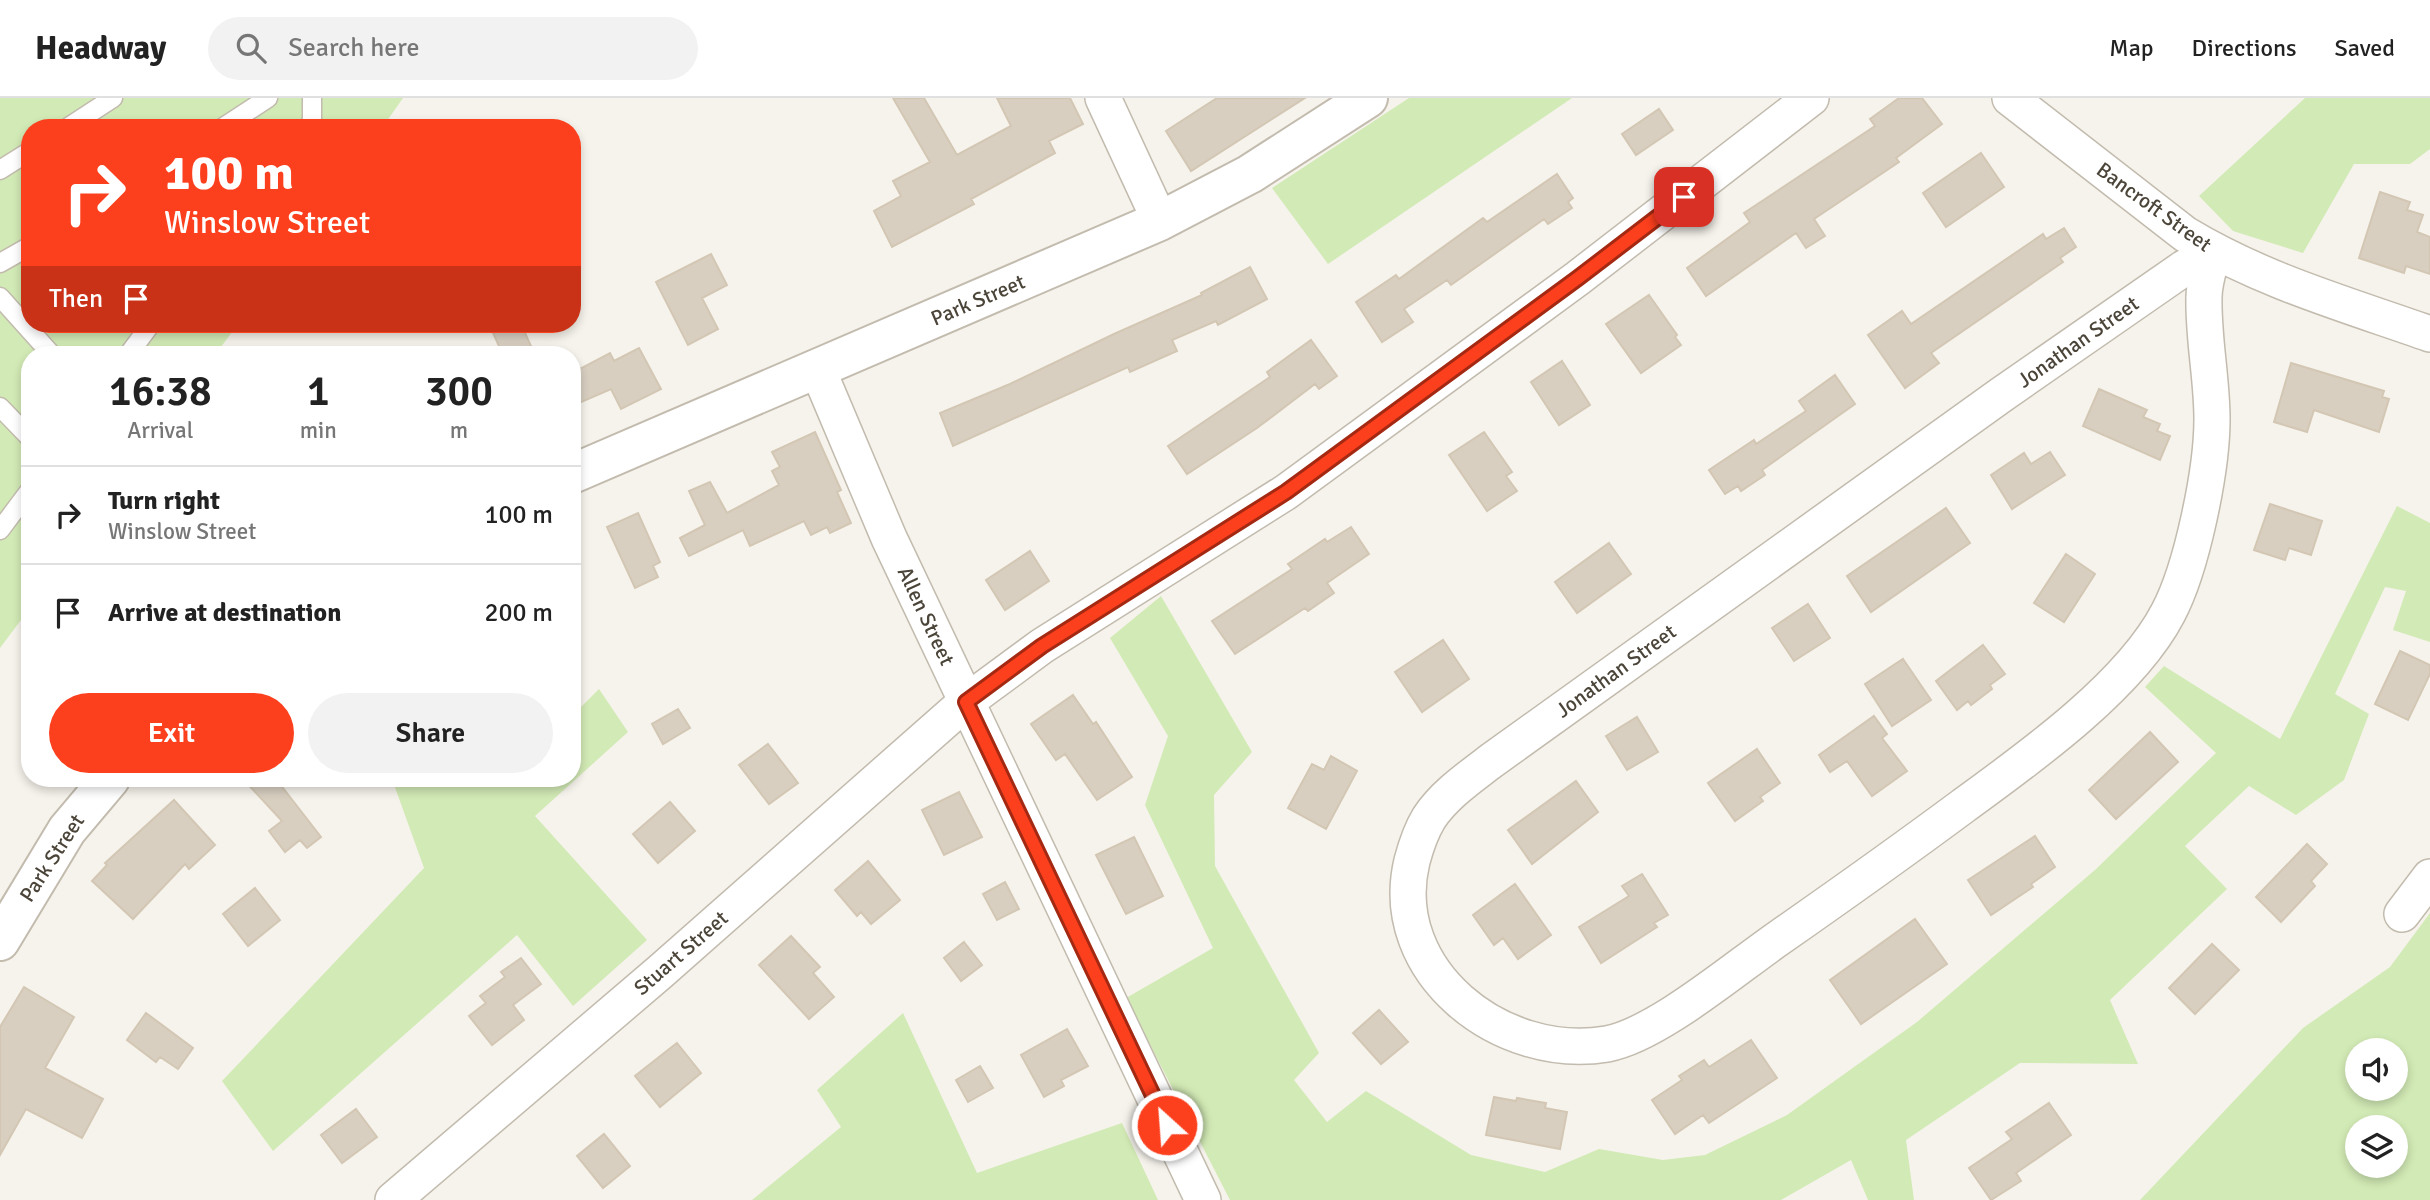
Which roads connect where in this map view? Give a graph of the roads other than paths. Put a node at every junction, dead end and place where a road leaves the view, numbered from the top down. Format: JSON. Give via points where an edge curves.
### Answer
{"nodes":[{"id":1,"x":114,"y":98,"type":"edge"},
{"id":2,"x":268,"y":98,"type":"edge"},
{"id":3,"x":312,"y":98,"type":"edge"},
{"id":4,"x":1103,"y":98,"type":"edge"},
{"id":5,"x":1368,"y":98,"type":"edge"},
{"id":6,"x":1811,"y":98,"type":"edge"},
{"id":7,"x":2010,"y":98,"type":"edge"},
{"id":8,"x":81,"y":119,"type":"edge"},
{"id":9,"x":236,"y":119,"type":"edge"},
{"id":10,"x":312,"y":119,"type":"edge"},
{"id":11,"x":21,"y":157,"type":"edge"},
{"id":12,"x":0,"y":170,"type":"edge"},
{"id":13,"x":1160,"y":221,"type":"junction"},
{"id":14,"x":21,"y":251,"type":"edge"},
{"id":15,"x":2213,"y":251,"type":"junction"},
{"id":16,"x":0,"y":263,"type":"edge"},
{"id":17,"x":0,"y":298,"type":"edge"},
{"id":18,"x":21,"y":321,"type":"edge"},
{"id":19,"x":32,"y":333,"type":"edge"},
{"id":20,"x":2430,"y":334,"type":"edge"},
{"id":21,"x":44,"y":346,"type":"edge"},
{"id":22,"x":818,"y":370,"type":"junction"},
{"id":23,"x":0,"y":407,"type":"edge"},
{"id":24,"x":21,"y":429,"type":"edge"},
{"id":25,"x":581,"y":470,"type":"edge"},
{"id":26,"x":21,"y":502,"type":"edge"},
{"id":27,"x":0,"y":530,"type":"edge"},
{"id":28,"x":966,"y":702,"type":"junction"},
{"id":29,"x":103,"y":787,"type":"edge"},
{"id":30,"x":2430,"y":877,"type":"edge"},
{"id":31,"x":2402,"y":914,"type":"dead end"},
{"id":32,"x":0,"y":941,"type":"edge"},
{"id":33,"x":393,"y":1200,"type":"edge"},
{"id":34,"x":1203,"y":1200,"type":"edge"}],
"edges":[{"from":1,"to":8,"type":"lane"},
{"from":2,"to":9,"type":"lane"},
{"from":3,"to":10,"type":"lane"},
{"from":4,"to":13,"type":"street"},
{"from":5,"to":13,"type":"street","name":"Park Street","via":[[1250,174]]},
{"from":6,"to":28,"type":"street","name":"Stuart Street","via":[[1578,278],[1286,492],[1042,646]]},
{"from":7,"to":15,"type":"street","name":"Bancroft Street"},
{"from":11,"to":12,"type":"lane"},
{"from":13,"to":22,"type":"street","name":"Park Street"},
{"from":14,"to":16,"type":"lane"},
{"from":15,"to":15,"type":"street","name":"Jonathan Street","via":[[2204,292],[2210,454],[2189,552],[2168,613],[2091,704],[2040,750],[1883,864],[1678,1009],[1625,1040],[1584,1046],[1540,1041],[1473,1011],[1437,979],[1413,932],[1409,876],[1428,819],[1446,798],[1490,761],[2001,395]]},
{"from":15,"to":20,"type":"street","name":"Bancroft Street","via":[[2266,277]]},
{"from":17,"to":18,"type":"lane"},
{"from":19,"to":21,"type":"lane"},
{"from":22,"to":25,"type":"street","name":"Park Street"},
{"from":22,"to":28,"type":"street","name":"Allen Street","via":[[889,538]]},
{"from":23,"to":24,"type":"lane"},
{"from":26,"to":27,"type":"lane"},
{"from":28,"to":33,"type":"street","name":"Stuart Street"},
{"from":28,"to":34,"type":"street","name":"Allen Street"},
{"from":29,"to":32,"type":"street","name":"Park Street","via":[[67,830]]},
{"from":30,"to":31,"type":"street"}]}
